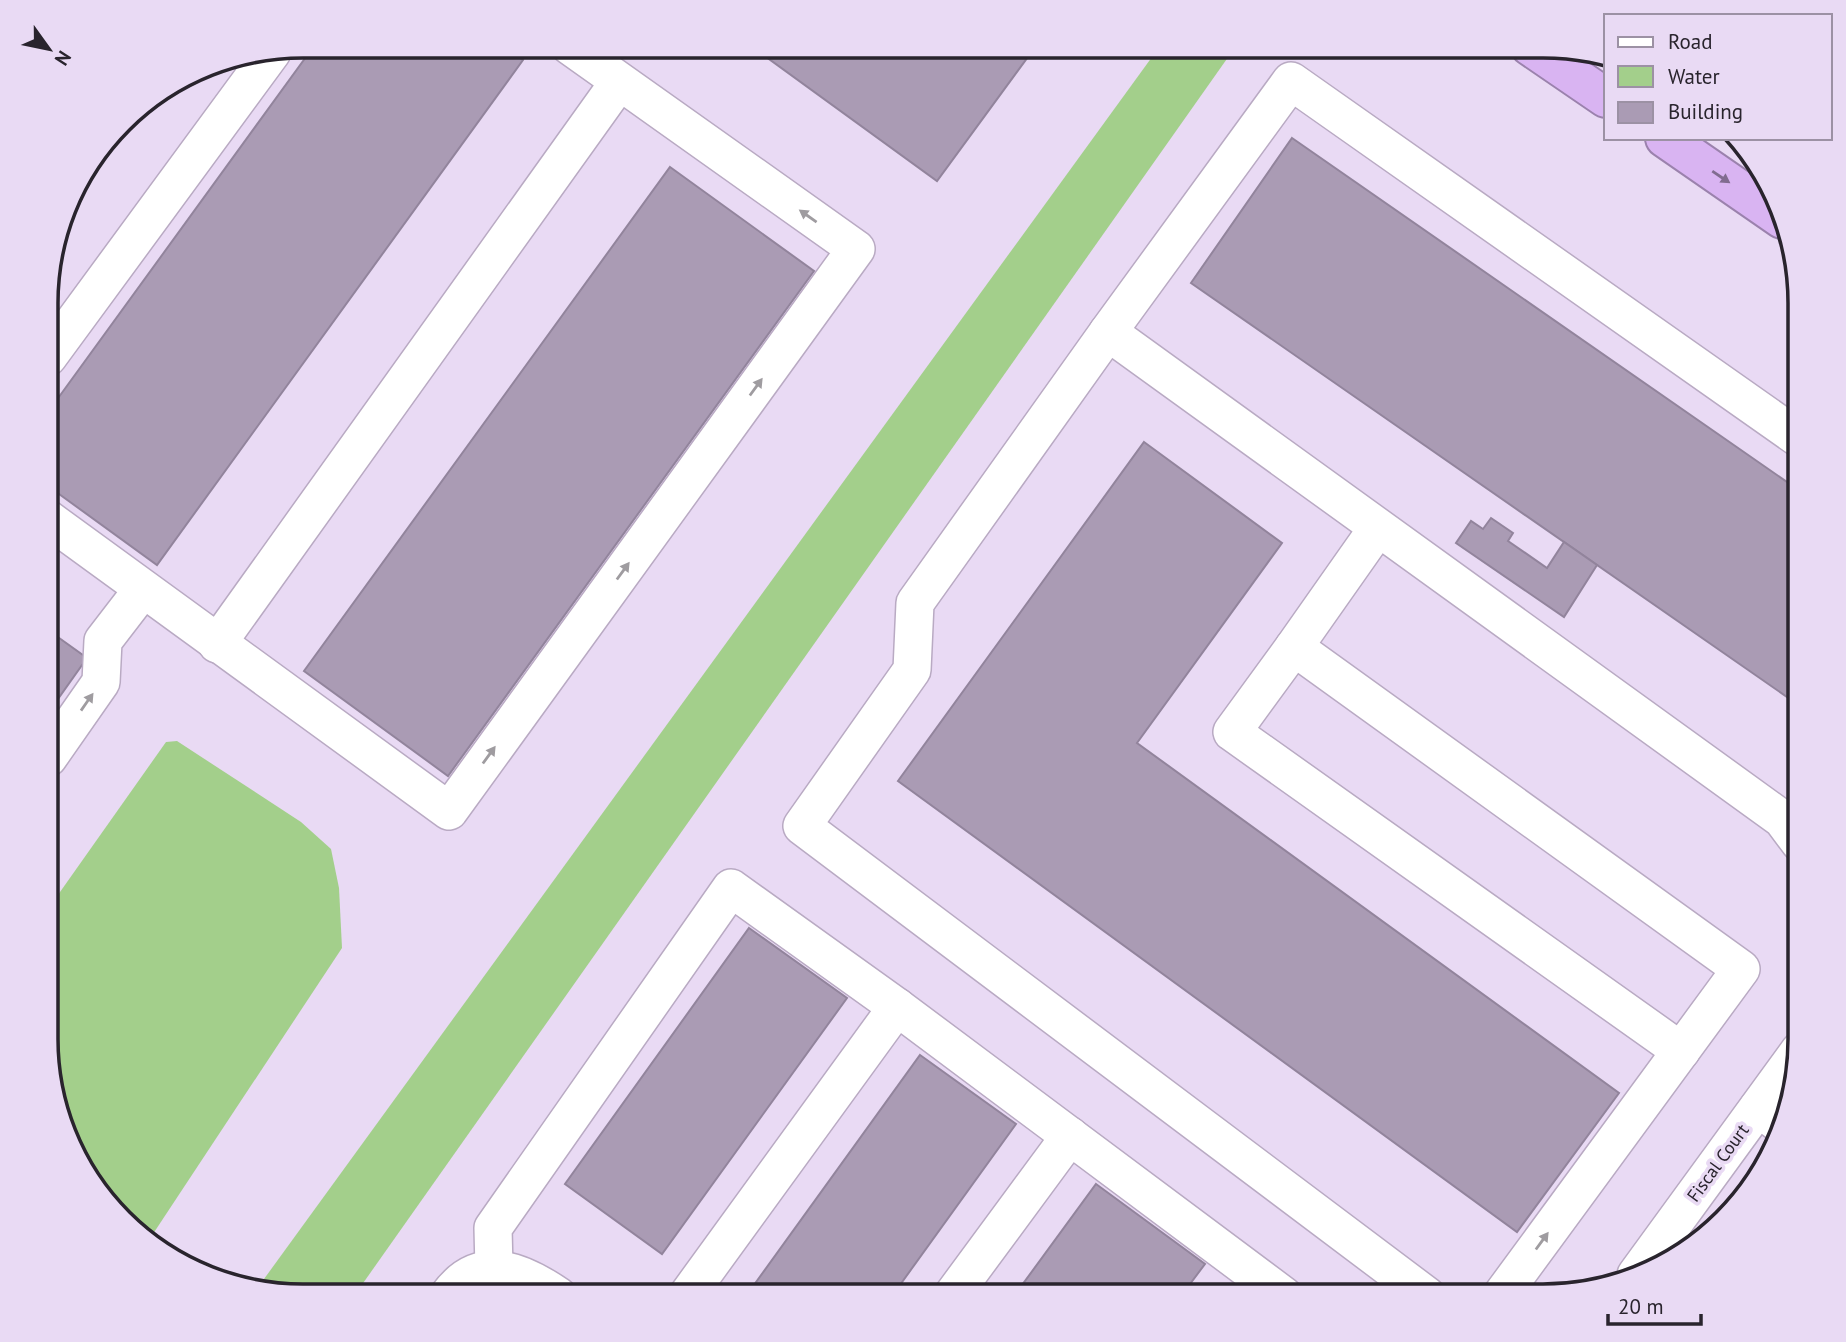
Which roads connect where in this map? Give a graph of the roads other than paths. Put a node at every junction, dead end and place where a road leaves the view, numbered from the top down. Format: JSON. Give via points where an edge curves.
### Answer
{"nodes":[{"id":1,"x":587,"y":58,"type":"edge"},
{"id":2,"x":1548,"y":58,"type":"edge"},
{"id":3,"x":266,"y":61,"type":"edge"},
{"id":4,"x":620,"y":82,"type":"junction"},
{"id":5,"x":1604,"y":97,"type":"edge"},
{"id":6,"x":1667,"y":140,"type":"edge"},
{"id":7,"x":1771,"y":211,"type":"edge"},
{"id":8,"x":1108,"y":332,"type":"junction"},
{"id":9,"x":58,"y":343,"type":"edge"},
{"id":10,"x":1788,"y":431,"type":"edge"},
{"id":11,"x":58,"y":526,"type":"edge"},
{"id":12,"x":1377,"y":529,"type":"junction"},
{"id":13,"x":143,"y":589,"type":"junction"},
{"id":14,"x":217,"y":644,"type":"junction"},
{"id":15,"x":1294,"y":647,"type":"junction"},
{"id":16,"x":58,"y":743,"type":"edge"},
{"id":17,"x":1788,"y":828,"type":"edge"},
{"id":18,"x":897,"y":1007,"type":"junction"},
{"id":19,"x":1681,"y":1051,"type":"junction"},
{"id":20,"x":1784,"y":1088,"type":"edge"},
{"id":21,"x":1771,"y":1118,"type":"edge"},
{"id":22,"x":1070,"y":1136,"type":"junction"},
{"id":23,"x":1649,"y":1260,"type":"edge"},
{"id":24,"x":472,"y":1280,"type":"edge"},
{"id":25,"x":538,"y":1284,"type":"edge"},
{"id":26,"x":696,"y":1284,"type":"edge"},
{"id":27,"x":961,"y":1284,"type":"edge"},
{"id":28,"x":1254,"y":1284,"type":"edge"},
{"id":29,"x":1411,"y":1284,"type":"edge"},
{"id":30,"x":1511,"y":1284,"type":"edge"}],
"edges":[{"from":1,"to":4,"type":"street"},
{"from":2,"to":5,"type":"highway"},
{"from":3,"to":9,"type":"street"},
{"from":4,"to":14,"type":"street"},
{"from":14,"to":4,"type":"street","one_way":true,"via":[[449,811],[856,249]]},
{"from":6,"to":7,"type":"highway","one_way":true},
{"from":8,"to":10,"type":"street","via":[[1291,81]]},
{"from":8,"to":12,"type":"street"},
{"from":8,"to":29,"type":"street","via":[[915,603],[912,670],[802,826]]},
{"from":11,"to":13,"type":"street"},
{"from":12,"to":15,"type":"street"},
{"from":12,"to":17,"type":"street"},
{"from":13,"to":14,"type":"street"},
{"from":16,"to":13,"type":"street","one_way":true,"via":[[100,682],[103,641]]},
{"from":15,"to":19,"type":"street","via":[[1741,969]]},
{"from":15,"to":19,"type":"street","via":[[1232,732]]},
{"from":18,"to":22,"type":"street"},
{"from":18,"to":24,"type":"street","via":[[731,888],[493,1228]]},
{"from":18,"to":26,"type":"street"},
{"from":30,"to":19,"type":"street","one_way":true},
{"from":20,"to":21,"type":"street","name":"Fiscal Court"},
{"from":21,"to":23,"type":"street","name":"Fiscal Court"},
{"from":22,"to":27,"type":"street"},
{"from":22,"to":28,"type":"street"},
{"from":24,"to":25,"type":"street","via":[[516,1271]]}]}
